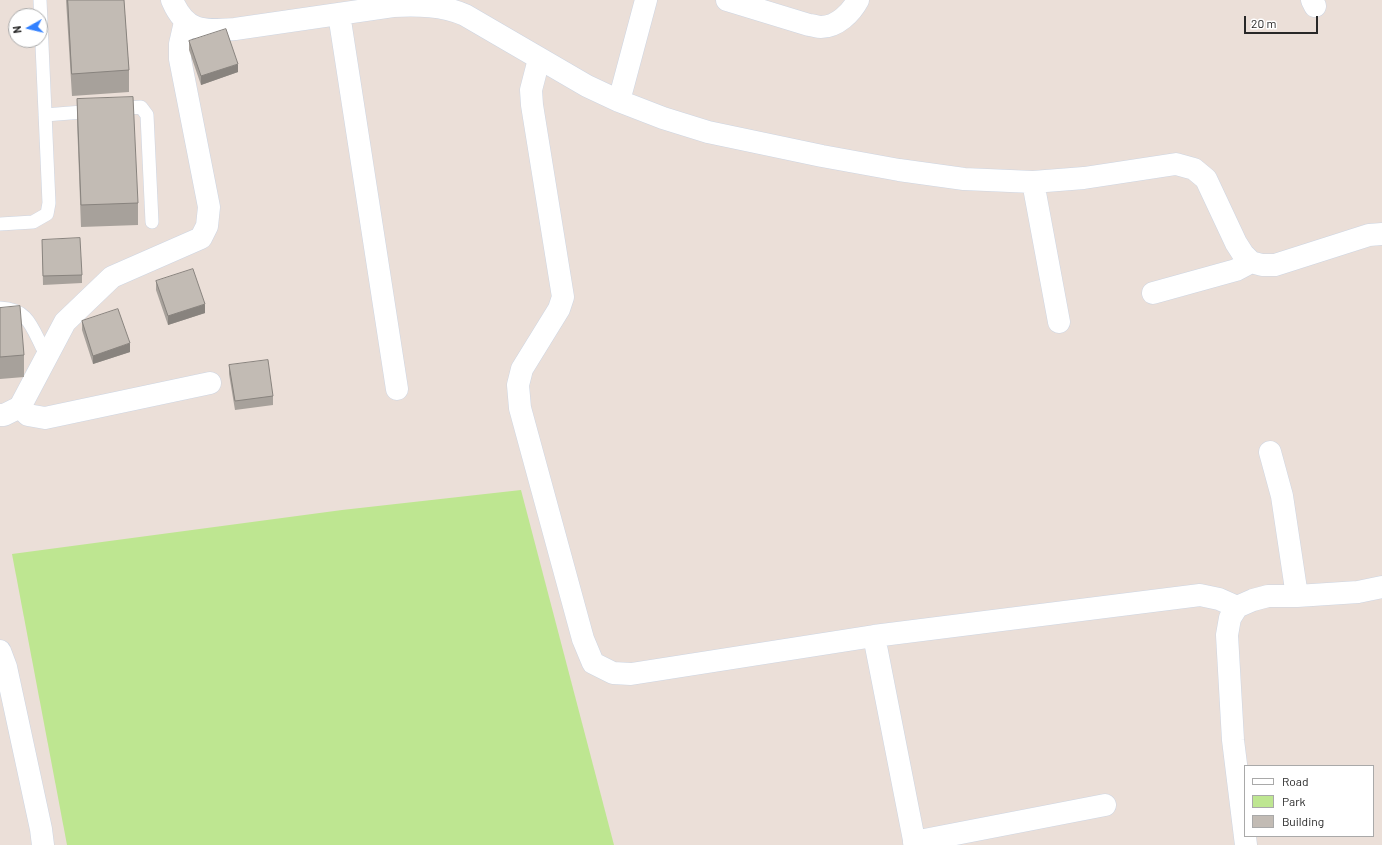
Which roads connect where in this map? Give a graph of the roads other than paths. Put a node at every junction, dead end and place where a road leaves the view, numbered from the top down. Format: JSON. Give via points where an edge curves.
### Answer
{"nodes":[{"id":1,"x":40,"y":0,"type":"edge"},
{"id":2,"x":172,"y":0,"type":"edge"},
{"id":3,"x":646,"y":0,"type":"edge"},
{"id":4,"x":727,"y":0,"type":"edge"},
{"id":5,"x":858,"y":0,"type":"edge"},
{"id":6,"x":466,"y":8,"type":"edge"},
{"id":7,"x":339,"y":14,"type":"junction"},
{"id":8,"x":185,"y":22,"type":"junction"},
{"id":9,"x":539,"y":59,"type":"junction"},
{"id":10,"x":619,"y":101,"type":"junction"},
{"id":11,"x":45,"y":114,"type":"junction"},
{"id":12,"x":1033,"y":182,"type":"junction"},
{"id":13,"x":152,"y":222,"type":"dead end"},
{"id":14,"x":0,"y":224,"type":"edge"},
{"id":15,"x":1382,"y":234,"type":"edge"},
{"id":16,"x":1251,"y":262,"type":"junction"},
{"id":17,"x":1153,"y":293,"type":"dead end"},
{"id":18,"x":0,"y":308,"type":"edge"},
{"id":19,"x":1059,"y":322,"type":"dead end"},
{"id":20,"x":42,"y":347,"type":"dead end"},
{"id":21,"x":210,"y":383,"type":"dead end"},
{"id":22,"x":397,"y":390,"type":"dead end"},
{"id":23,"x":20,"y":407,"type":"junction"},
{"id":24,"x":0,"y":415,"type":"edge"},
{"id":25,"x":1270,"y":452,"type":"dead end"},
{"id":26,"x":1382,"y":587,"type":"edge"},
{"id":27,"x":1297,"y":596,"type":"junction"},
{"id":28,"x":1237,"y":607,"type":"junction"},
{"id":29,"x":874,"y":636,"type":"junction"},
{"id":30,"x":0,"y":651,"type":"edge"},
{"id":31,"x":1105,"y":805,"type":"dead end"},
{"id":32,"x":1244,"y":829,"type":"edge"},
{"id":33,"x":914,"y":844,"type":"edge"},
{"id":34,"x":43,"y":845,"type":"edge"}],
"edges":[{"from":1,"to":11,"type":"lane"},
{"from":2,"to":8,"type":"street"},
{"from":3,"to":10,"type":"street"},
{"from":4,"to":5,"type":"street","via":[[822,27],[838,22],[853,10]]},
{"from":6,"to":7,"type":"street","via":[[454,10],[416,5],[393,6]]},
{"from":6,"to":9,"type":"street"},
{"from":7,"to":8,"type":"street","via":[[217,30],[198,29]]},
{"from":7,"to":22,"type":"street"},
{"from":8,"to":23,"type":"street","via":[[180,44],[180,59],[209,207],[207,226],[201,238],[112,277],[65,322]]},
{"from":9,"to":10,"type":"street"},
{"from":9,"to":29,"type":"street","via":[[531,90],[532,105],[563,298],[559,309],[522,369],[518,385],[520,408],[583,639],[593,663],[613,673],[631,674]]},
{"from":10,"to":12,"type":"street","via":[[708,132],[822,156],[964,180]]},
{"from":11,"to":13,"type":"lane","via":[[141,107],[147,115]]},
{"from":11,"to":14,"type":"lane","via":[[49,203],[46,214],[33,222]]},
{"from":12,"to":16,"type":"street","via":[[1084,178],[1176,164],[1194,169],[1206,179],[1236,243]]},
{"from":12,"to":19,"type":"street"},
{"from":15,"to":16,"type":"street","via":[[1369,235],[1275,265]]},
{"from":16,"to":17,"type":"street","via":[[1236,270]]},
{"from":18,"to":20,"type":"lane","via":[[18,310],[29,320]]},
{"from":21,"to":23,"type":"street","via":[[45,418],[28,415]]},
{"from":23,"to":24,"type":"street"},
{"from":25,"to":27,"type":"street","via":[[1282,496]]},
{"from":26,"to":27,"type":"street","via":[[1358,592]]},
{"from":27,"to":28,"type":"street","via":[[1268,596]]},
{"from":28,"to":29,"type":"street","via":[[1219,599],[1200,595]]},
{"from":28,"to":32,"type":"street","via":[[1230,618],[1227,635],[1233,740]]},
{"from":29,"to":33,"type":"street"},
{"from":30,"to":34,"type":"street","via":[[6,667]]},
{"from":31,"to":33,"type":"street"}]}
